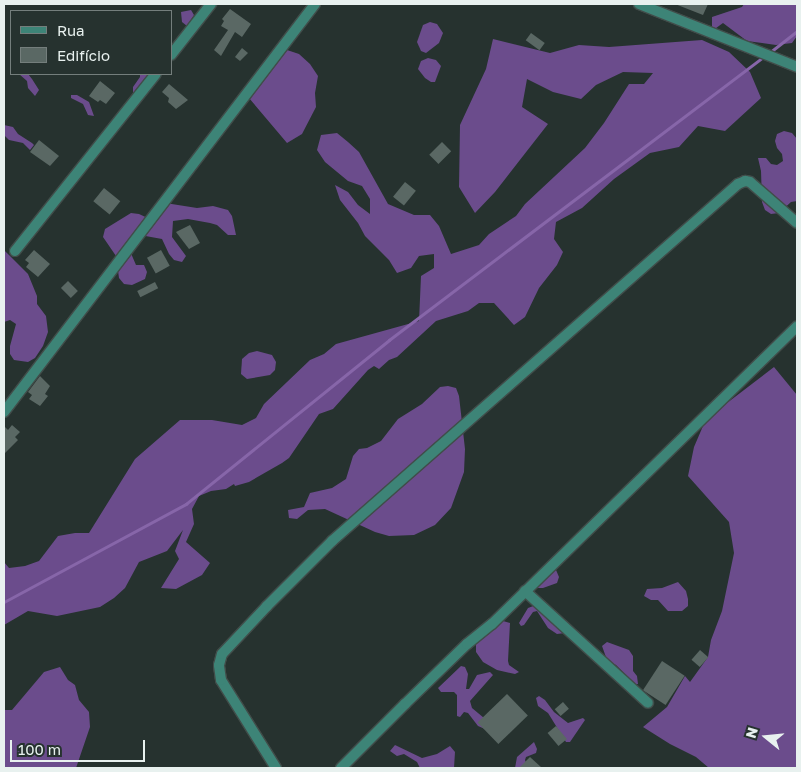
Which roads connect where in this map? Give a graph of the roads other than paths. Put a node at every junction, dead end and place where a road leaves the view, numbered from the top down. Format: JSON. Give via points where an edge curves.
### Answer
{"nodes":[{"id":1,"x":212,"y":4,"type":"edge"},
{"id":2,"x":315,"y":4,"type":"edge"},
{"id":3,"x":640,"y":4,"type":"edge"},
{"id":4,"x":172,"y":54,"type":"edge"},
{"id":5,"x":797,"y":67,"type":"edge"},
{"id":6,"x":155,"y":75,"type":"edge"},
{"id":7,"x":797,"y":223,"type":"edge"},
{"id":8,"x":15,"y":251,"type":"dead end"},
{"id":9,"x":797,"y":326,"type":"edge"},
{"id":10,"x":4,"y":412,"type":"edge"},
{"id":11,"x":525,"y":591,"type":"junction"},
{"id":12,"x":648,"y":703,"type":"dead end"},
{"id":13,"x":276,"y":768,"type":"edge"},
{"id":14,"x":342,"y":768,"type":"edge"}],
"edges":[{"from":1,"to":4,"type":"street"},
{"from":2,"to":10,"type":"street"},
{"from":3,"to":5,"type":"street"},
{"from":6,"to":8,"type":"street"},
{"from":7,"to":13,"type":"street","via":[[750,182],[738,184],[332,540],[267,606],[222,654],[220,665],[221,680],[240,715]]},
{"from":9,"to":11,"type":"street"},
{"from":11,"to":12,"type":"street"},
{"from":11,"to":14,"type":"street"}]}
